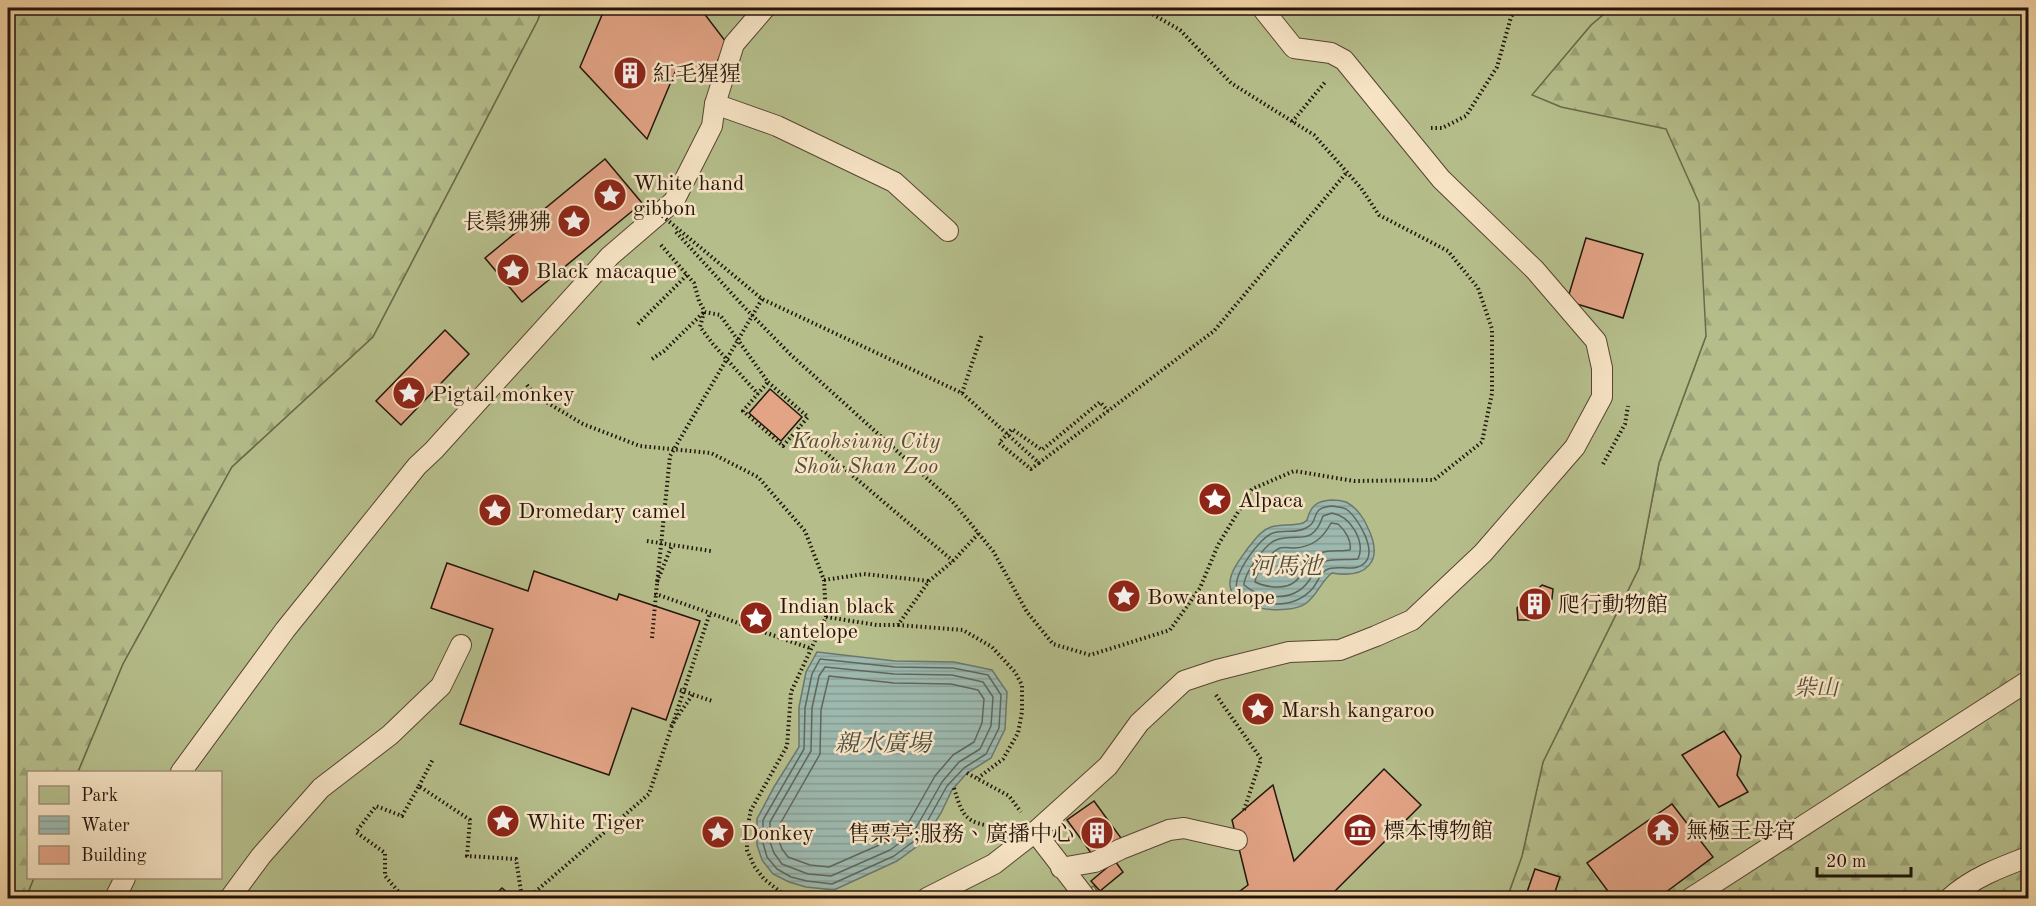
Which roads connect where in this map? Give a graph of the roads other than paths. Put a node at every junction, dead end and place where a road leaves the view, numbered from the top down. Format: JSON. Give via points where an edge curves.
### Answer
{"nodes":[{"id":1,"x":765,"y":8,"type":"edge"},
{"id":2,"x":1262,"y":8,"type":"edge"},
{"id":3,"x":715,"y":104,"type":"junction"},
{"id":4,"x":948,"y":231,"type":"dead end"},
{"id":5,"x":461,"y":645,"type":"dead end"},
{"id":6,"x":2028,"y":681,"type":"edge"},
{"id":7,"x":182,"y":771,"type":"edge"},
{"id":8,"x":1035,"y":832,"type":"junction"},
{"id":9,"x":1237,"y":840,"type":"dead end"},
{"id":10,"x":2028,"y":857,"type":"edge"},
{"id":11,"x":1061,"y":868,"type":"junction"},
{"id":12,"x":124,"y":879,"type":"edge"},
{"id":13,"x":115,"y":898,"type":"edge"},
{"id":14,"x":230,"y":898,"type":"edge"},
{"id":15,"x":927,"y":898,"type":"edge"},
{"id":16,"x":1086,"y":898,"type":"edge"},
{"id":17,"x":1691,"y":898,"type":"edge"},
{"id":18,"x":1950,"y":898,"type":"edge"}],
"edges":[{"from":1,"to":3,"type":"lane","via":[[734,44]]},
{"from":2,"to":8,"type":"lane","via":[[1294,48],[1331,53],[1344,60],[1441,179],[1535,270],[1596,341],[1602,397],[1575,447],[1482,554],[1412,620],[1340,650],[1289,652],[1184,681],[1139,723],[1108,766]]},
{"from":3,"to":4,"type":"lane","via":[[777,126],[894,182]]},
{"from":3,"to":7,"type":"lane","via":[[712,126],[674,201],[610,255],[417,466],[285,630]]},
{"from":5,"to":14,"type":"lane","via":[[441,686],[390,735],[321,788]]},
{"from":6,"to":17,"type":"lane"},
{"from":8,"to":11,"type":"lane"},
{"from":8,"to":15,"type":"lane","via":[[994,864]]},
{"from":9,"to":11,"type":"lane","via":[[1184,828],[1169,830],[1095,862]]},
{"from":10,"to":18,"type":"lane","via":[[1996,869]]},
{"from":11,"to":16,"type":"lane"},
{"from":12,"to":13,"type":"lane"}]}
